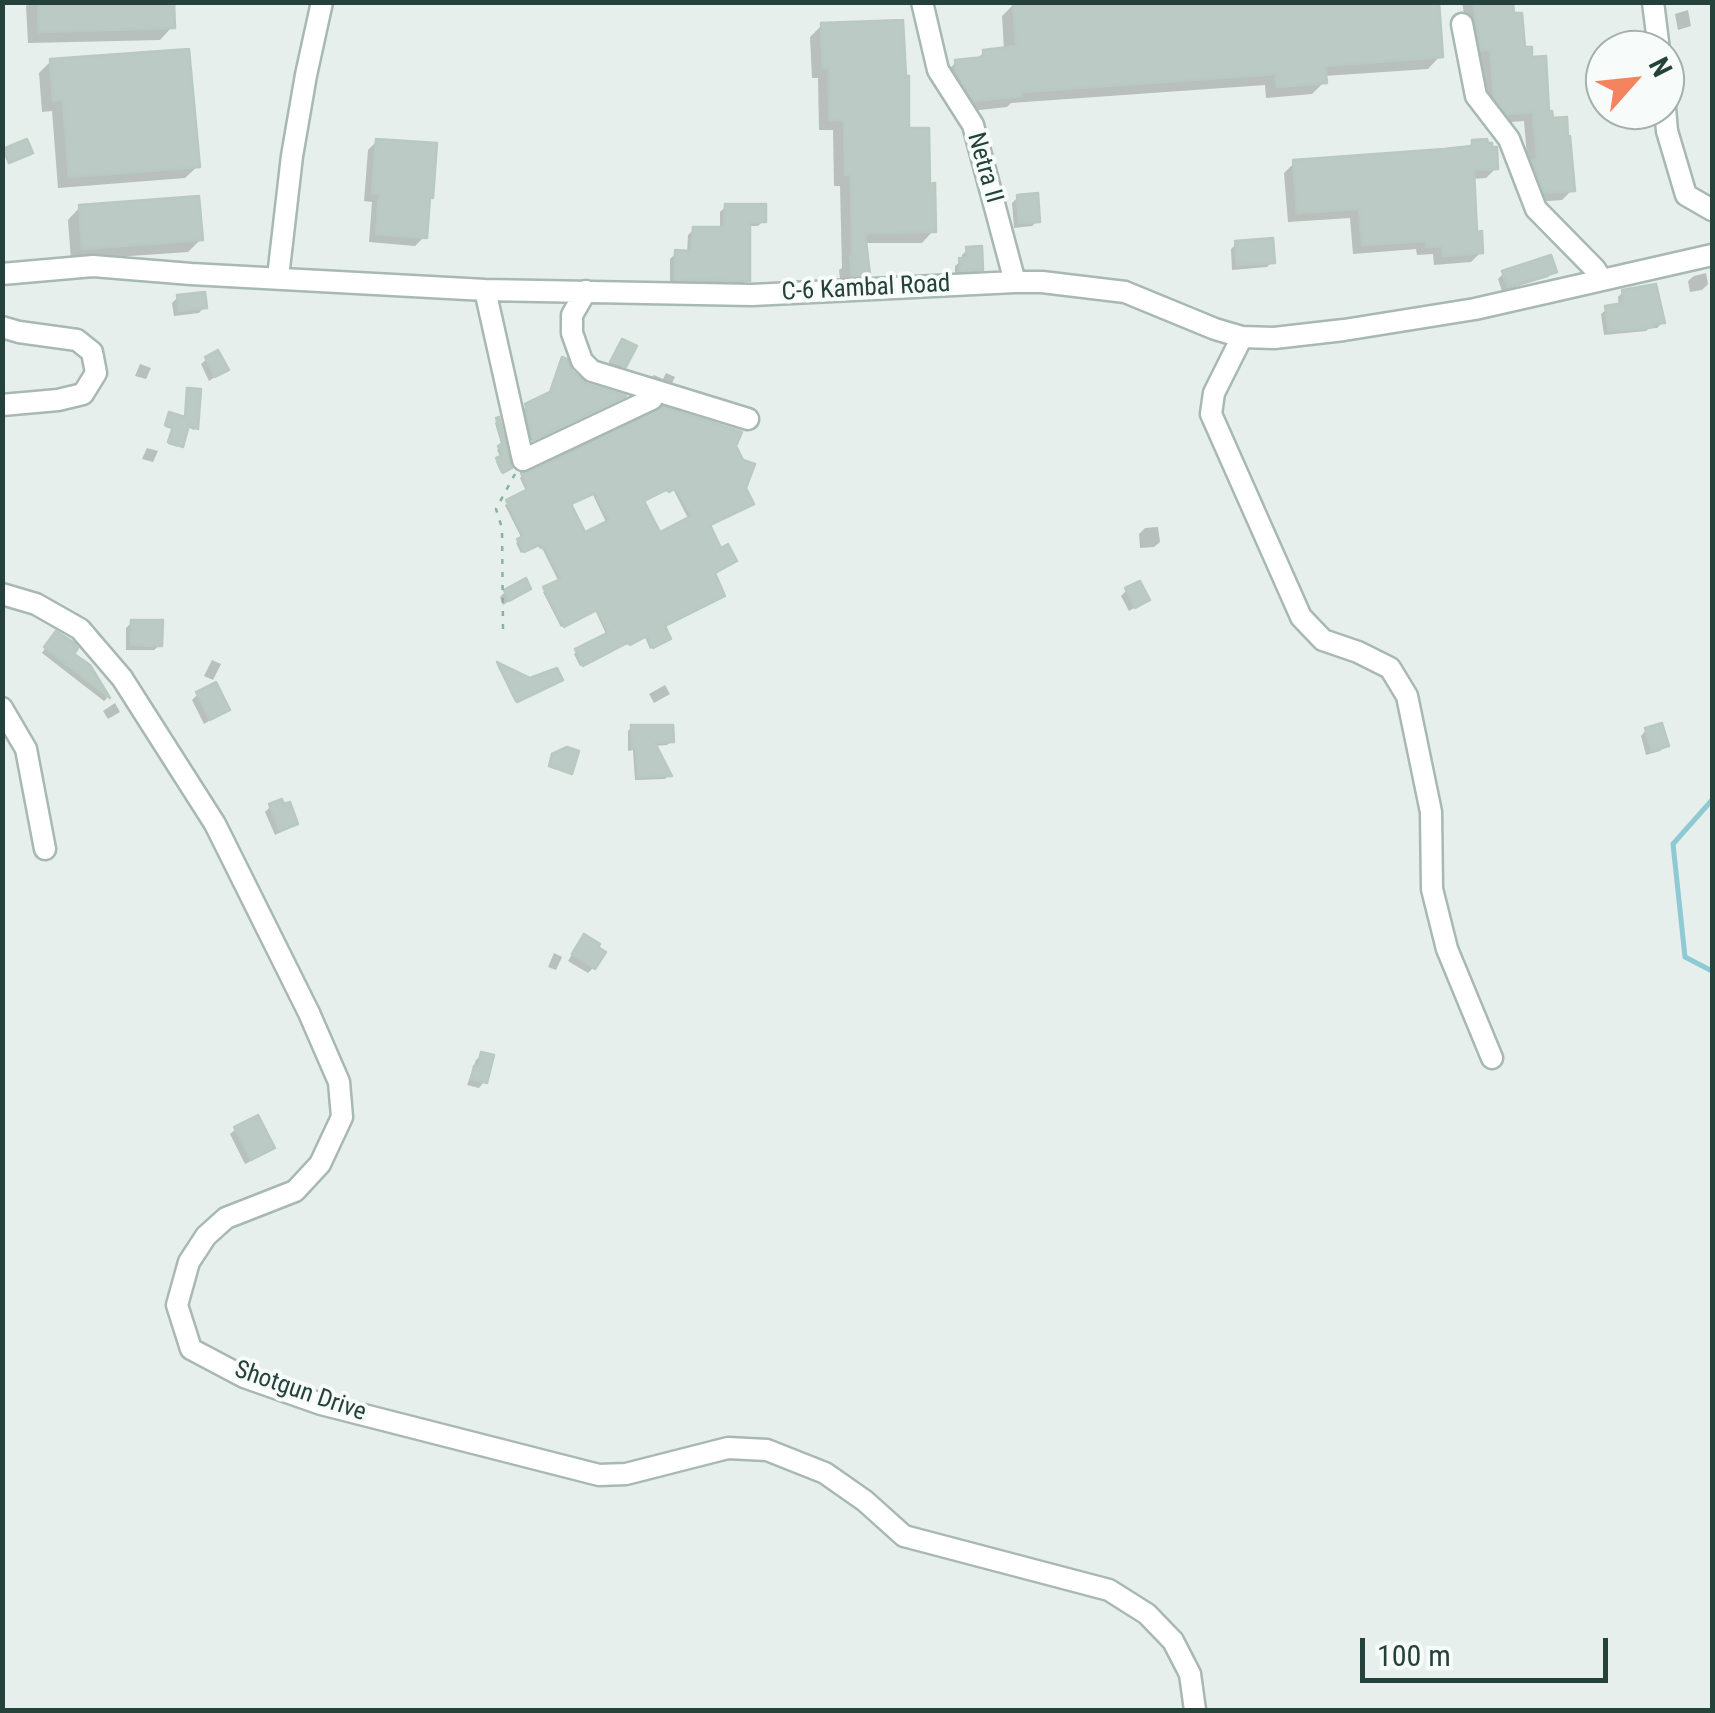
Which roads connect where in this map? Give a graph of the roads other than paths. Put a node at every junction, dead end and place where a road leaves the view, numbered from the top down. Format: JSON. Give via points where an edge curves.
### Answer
{"nodes":[{"id":1,"x":322,"y":2,"type":"edge"},
{"id":2,"x":922,"y":2,"type":"edge"},
{"id":3,"x":1653,"y":2,"type":"edge"},
{"id":4,"x":1462,"y":24,"type":"dead end"},
{"id":5,"x":1656,"y":30,"type":"edge"},
{"id":6,"x":1667,"y":130,"type":"edge"},
{"id":7,"x":1712,"y":210,"type":"edge"},
{"id":8,"x":1712,"y":254,"type":"edge"},
{"id":9,"x":2,"y":274,"type":"edge"},
{"id":10,"x":278,"y":277,"type":"junction"},
{"id":11,"x":1602,"y":280,"type":"junction"},
{"id":12,"x":1016,"y":282,"type":"junction"},
{"id":13,"x":485,"y":290,"type":"junction"},
{"id":14,"x":586,"y":291,"type":"junction"},
{"id":15,"x":2,"y":327,"type":"edge"},
{"id":16,"x":1242,"y":337,"type":"junction"},
{"id":17,"x":652,"y":399,"type":"dead end"},
{"id":18,"x":2,"y":405,"type":"edge"},
{"id":19,"x":748,"y":419,"type":"dead end"},
{"id":20,"x":2,"y":594,"type":"edge"},
{"id":21,"x":2,"y":708,"type":"edge"},
{"id":22,"x":45,"y":849,"type":"dead end"},
{"id":23,"x":1492,"y":1058,"type":"dead end"},
{"id":24,"x":1196,"y":1710,"type":"edge"}],
"edges":[{"from":1,"to":10,"type":"street"},
{"from":2,"to":12,"type":"street","name":"Netra II","via":[[938,70],[973,126]]},
{"from":3,"to":5,"type":"street"},
{"from":4,"to":11,"type":"street","via":[[1476,96],[1509,139],[1536,209]]},
{"from":6,"to":7,"type":"street","via":[[1686,195]]},
{"from":8,"to":11,"type":"street","name":"C-6 Kambal Road"},
{"from":9,"to":10,"type":"street","name":"C-6 Kambal Road","via":[[93,266]]},
{"from":10,"to":13,"type":"street","name":"C-6 Kambal Road"},
{"from":11,"to":16,"type":"street","name":"C-6 Kambal Road","via":[[1401,322]]},
{"from":12,"to":14,"type":"street","name":"C-6 Kambal Road","via":[[767,294]]},
{"from":12,"to":16,"type":"street","name":"C-6 Kambal Road","via":[[1126,292]]},
{"from":13,"to":14,"type":"street","name":"C-6 Kambal Road"},
{"from":13,"to":17,"type":"street","via":[[522,460]]},
{"from":14,"to":19,"type":"street","via":[[572,315],[572,333],[592,371]]},
{"from":15,"to":18,"type":"street","via":[[77,340],[92,352],[96,372],[84,394]]},
{"from":16,"to":23,"type":"street","via":[[1214,393],[1211,414],[1301,617],[1323,640],[1390,668],[1407,696],[1431,812],[1432,889],[1447,949]]},
{"from":20,"to":24,"type":"street","name":"Shotgun Drive","via":[[80,629],[122,678],[215,824],[338,1082],[342,1117],[320,1164],[294,1192],[226,1218],[189,1262],[177,1305],[191,1349],[244,1377],[322,1404],[599,1475],[728,1448],[767,1450],[825,1473],[904,1536],[1109,1590],[1173,1641],[1190,1674]]},
{"from":21,"to":22,"type":"street","via":[[26,749]]}]}
